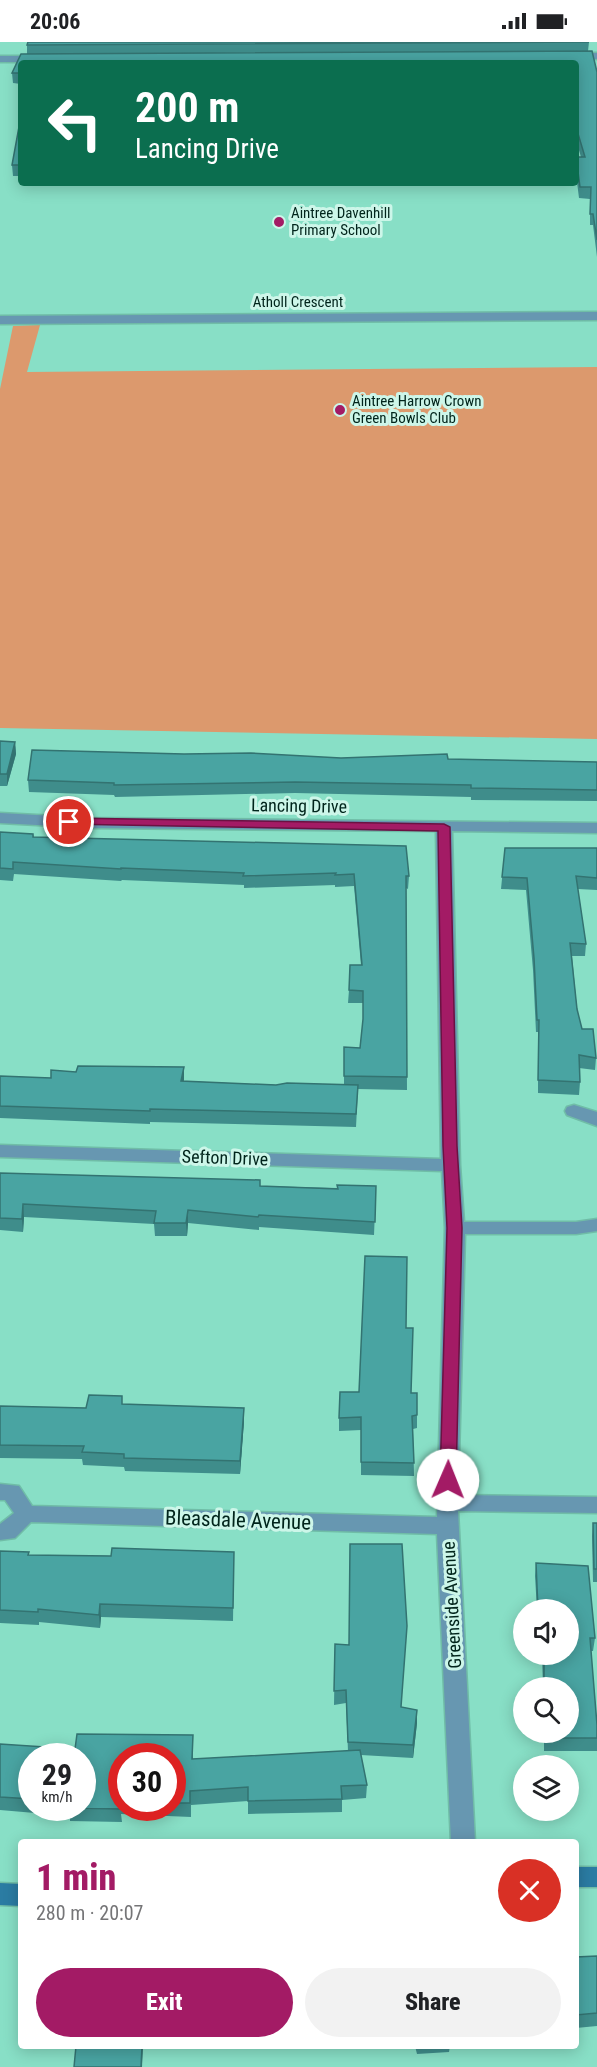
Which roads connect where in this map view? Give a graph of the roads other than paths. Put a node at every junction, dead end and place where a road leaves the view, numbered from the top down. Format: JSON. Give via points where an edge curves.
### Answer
{"nodes":[{"id":1,"x":554,"y":56,"type":"edge"},
{"id":2,"x":597,"y":56,"type":"edge"},
{"id":3,"x":0,"y":59,"type":"edge"},
{"id":4,"x":57,"y":59,"type":"edge"},
{"id":5,"x":597,"y":316,"type":"edge"},
{"id":6,"x":0,"y":320,"type":"edge"},
{"id":7,"x":0,"y":818,"type":"edge"},
{"id":8,"x":444,"y":827,"type":"junction"},
{"id":9,"x":597,"y":828,"type":"edge"},
{"id":10,"x":574,"y":1111,"type":"dead end"},
{"id":11,"x":597,"y":1120,"type":"edge"},
{"id":12,"x":0,"y":1151,"type":"edge"},
{"id":13,"x":451,"y":1165,"type":"junction"},
{"id":14,"x":597,"y":1225,"type":"edge"},
{"id":15,"x":455,"y":1228,"type":"junction"},
{"id":16,"x":0,"y":1492,"type":"edge"},
{"id":17,"x":447,"y":1503,"type":"junction"},
{"id":18,"x":597,"y":1505,"type":"edge"},
{"id":19,"x":26,"y":1514,"type":"junction"},
{"id":20,"x":449,"y":1526,"type":"junction"},
{"id":21,"x":0,"y":1532,"type":"edge"},
{"id":22,"x":463,"y":1839,"type":"edge"},
{"id":23,"x":597,"y":1876,"type":"edge"},
{"id":24,"x":579,"y":1877,"type":"edge"},
{"id":25,"x":0,"y":1894,"type":"edge"},
{"id":26,"x":18,"y":1895,"type":"edge"}],
"edges":[{"from":1,"to":2,"type":"street"},
{"from":3,"to":4,"type":"street"},
{"from":5,"to":6,"type":"street","name":"Atholl Crescent"},
{"from":7,"to":8,"type":"street","name":"Lancing Drive","via":[[92,823]]},
{"from":8,"to":9,"type":"street","name":"Lancing Drive"},
{"from":8,"to":13,"type":"street","name":"Greenside Avenue"},
{"from":10,"to":11,"type":"street"},
{"from":12,"to":13,"type":"street","name":"Sefton Drive"},
{"from":13,"to":15,"type":"street","name":"Greenside Avenue"},
{"from":14,"to":15,"type":"street"},
{"from":15,"to":17,"type":"street","name":"Greenside Avenue"},
{"from":16,"to":19,"type":"street","via":[[11,1492]]},
{"from":17,"to":18,"type":"street"},
{"from":17,"to":20,"type":"street","name":"Greenside Avenue"},
{"from":19,"to":20,"type":"street","name":"Bleasdale Avenue"},
{"from":19,"to":21,"type":"street","via":[[7,1532]]},
{"from":20,"to":22,"type":"street","name":"Greenside Avenue"},
{"from":23,"to":24,"type":"street"},
{"from":25,"to":26,"type":"street"}]}
